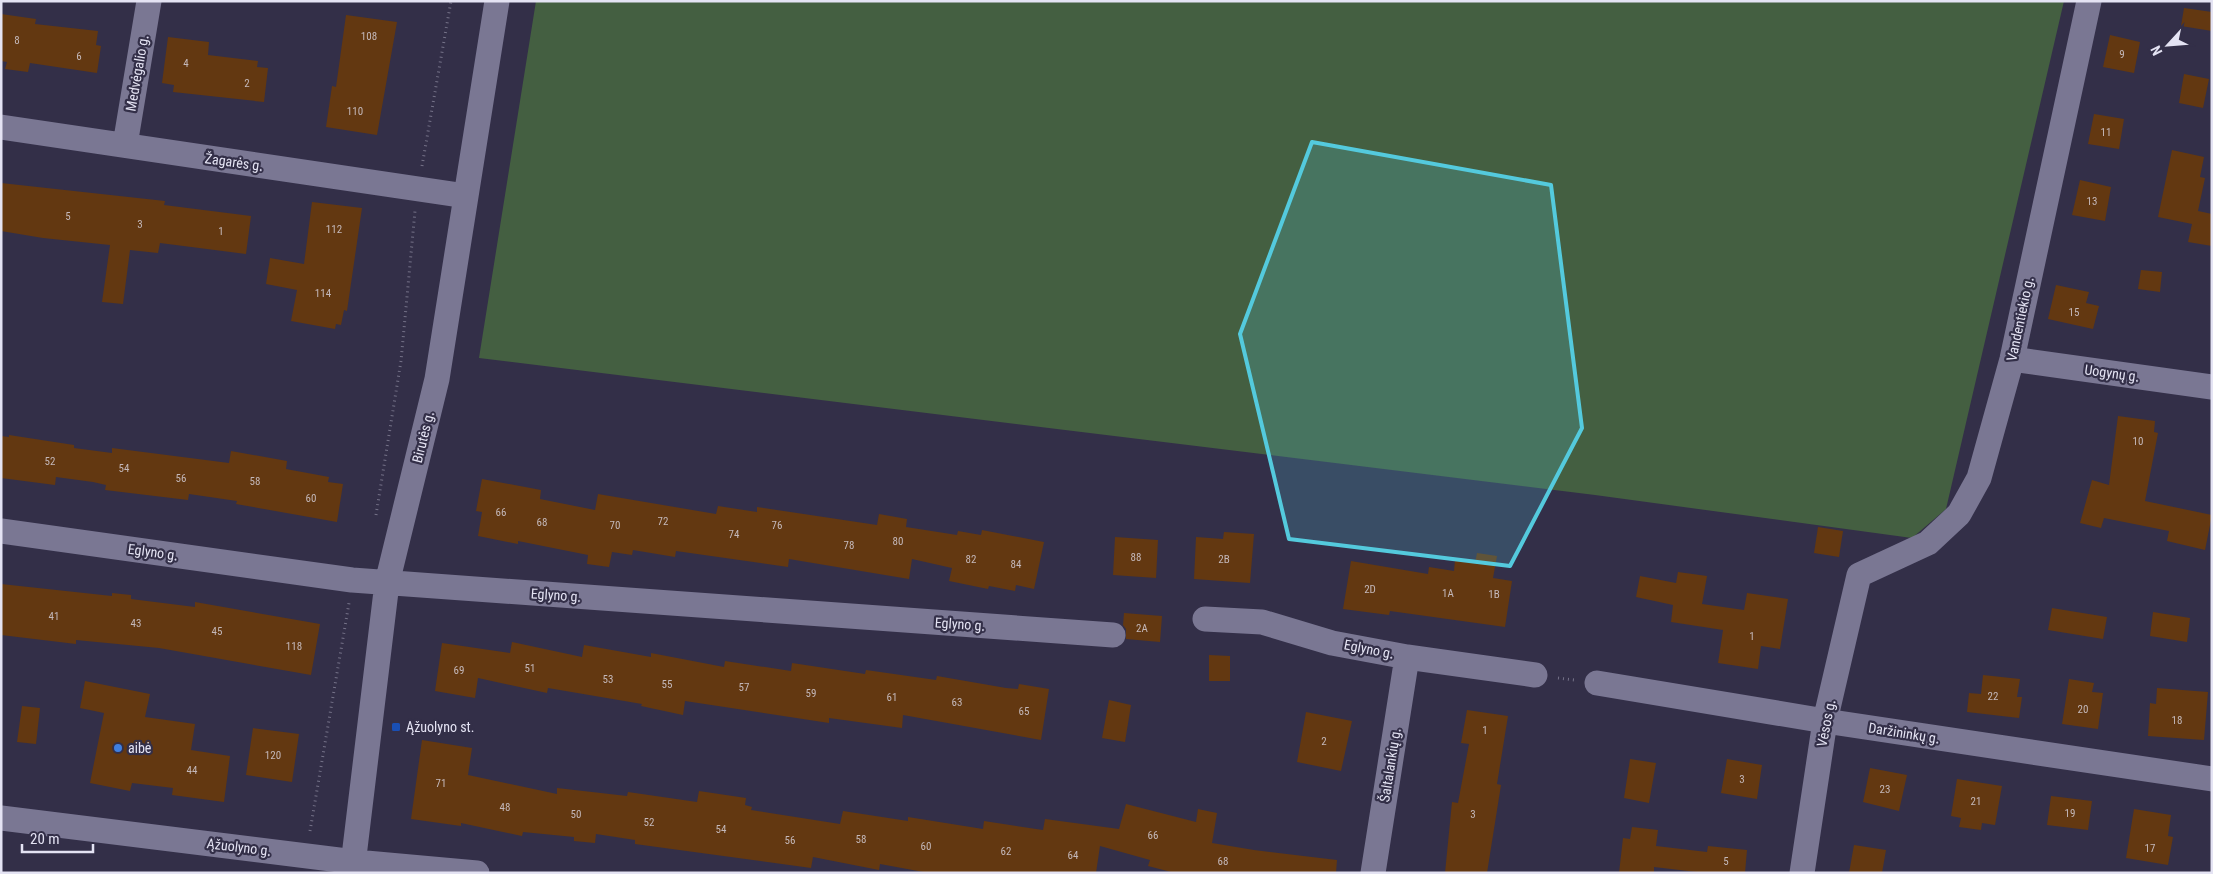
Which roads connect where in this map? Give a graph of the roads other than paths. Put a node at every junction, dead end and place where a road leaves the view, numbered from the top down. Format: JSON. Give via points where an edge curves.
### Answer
{"nodes":[{"id":1,"x":149,"y":1,"type":"edge"},
{"id":2,"x":497,"y":1,"type":"edge"},
{"id":3,"x":2089,"y":1,"type":"edge"},
{"id":4,"x":1,"y":127,"type":"edge"},
{"id":5,"x":125,"y":145,"type":"junction"},
{"id":6,"x":466,"y":196,"type":"junction"},
{"id":7,"x":2012,"y":359,"type":"junction"},
{"id":8,"x":2212,"y":387,"type":"edge"},
{"id":9,"x":1,"y":531,"type":"edge"},
{"id":10,"x":1858,"y":576,"type":"joint"},
{"id":11,"x":387,"y":583,"type":"junction"},
{"id":12,"x":1205,"y":619,"type":"dead end"},
{"id":13,"x":1113,"y":635,"type":"dead end"},
{"id":14,"x":1407,"y":657,"type":"junction"},
{"id":15,"x":1535,"y":675,"type":"road end"},
{"id":16,"x":1597,"y":684,"type":"road end"},
{"id":17,"x":1825,"y":721,"type":"junction"},
{"id":18,"x":2212,"y":779,"type":"edge"},
{"id":19,"x":1,"y":818,"type":"edge"},
{"id":20,"x":353,"y":867,"type":"edge"},
{"id":21,"x":477,"y":873,"type":"edge"},
{"id":22,"x":1373,"y":873,"type":"edge"},
{"id":23,"x":1802,"y":873,"type":"edge"}],
"edges":[{"from":1,"to":5,"type":"street","name":"Medvėgalio g."},
{"from":2,"to":6,"type":"street","name":"Birutės g."},
{"from":3,"to":7,"type":"street","name":"Vandentiekio g."},
{"from":4,"to":5,"type":"street","name":"Žagarės g."},
{"from":5,"to":6,"type":"street","name":"Žagarės g."},
{"from":6,"to":11,"type":"street","name":"Birutės g.","via":[[437,380]]},
{"from":7,"to":8,"type":"street","name":"Uogynų g."},
{"from":7,"to":10,"type":"street","name":"Vandentiekio g.","via":[[1978,478],[1959,514],[1928,543]]},
{"from":9,"to":11,"type":"street","name":"Eglyno g."},
{"from":10,"to":17,"type":"street","name":"Vėsos g."},
{"from":11,"to":13,"type":"street","name":"Eglyno g."},
{"from":11,"to":20,"type":"street","name":"Birutės g."},
{"from":12,"to":14,"type":"street","name":"Eglyno g.","via":[[1262,622],[1332,643]]},
{"from":14,"to":15,"type":"street","name":"Eglyno g."},
{"from":14,"to":22,"type":"street","name":"Šaltalankių g."},
{"from":16,"to":17,"type":"street","name":"Daržininkų g."},
{"from":17,"to":18,"type":"street","name":"Daržininkų g."},
{"from":17,"to":23,"type":"street","name":"Vėsos g."},
{"from":19,"to":20,"type":"street","name":"Ąžuolyno g.","via":[[306,855]]},
{"from":20,"to":21,"type":"street","name":"Ąžuolyno g."}]}
